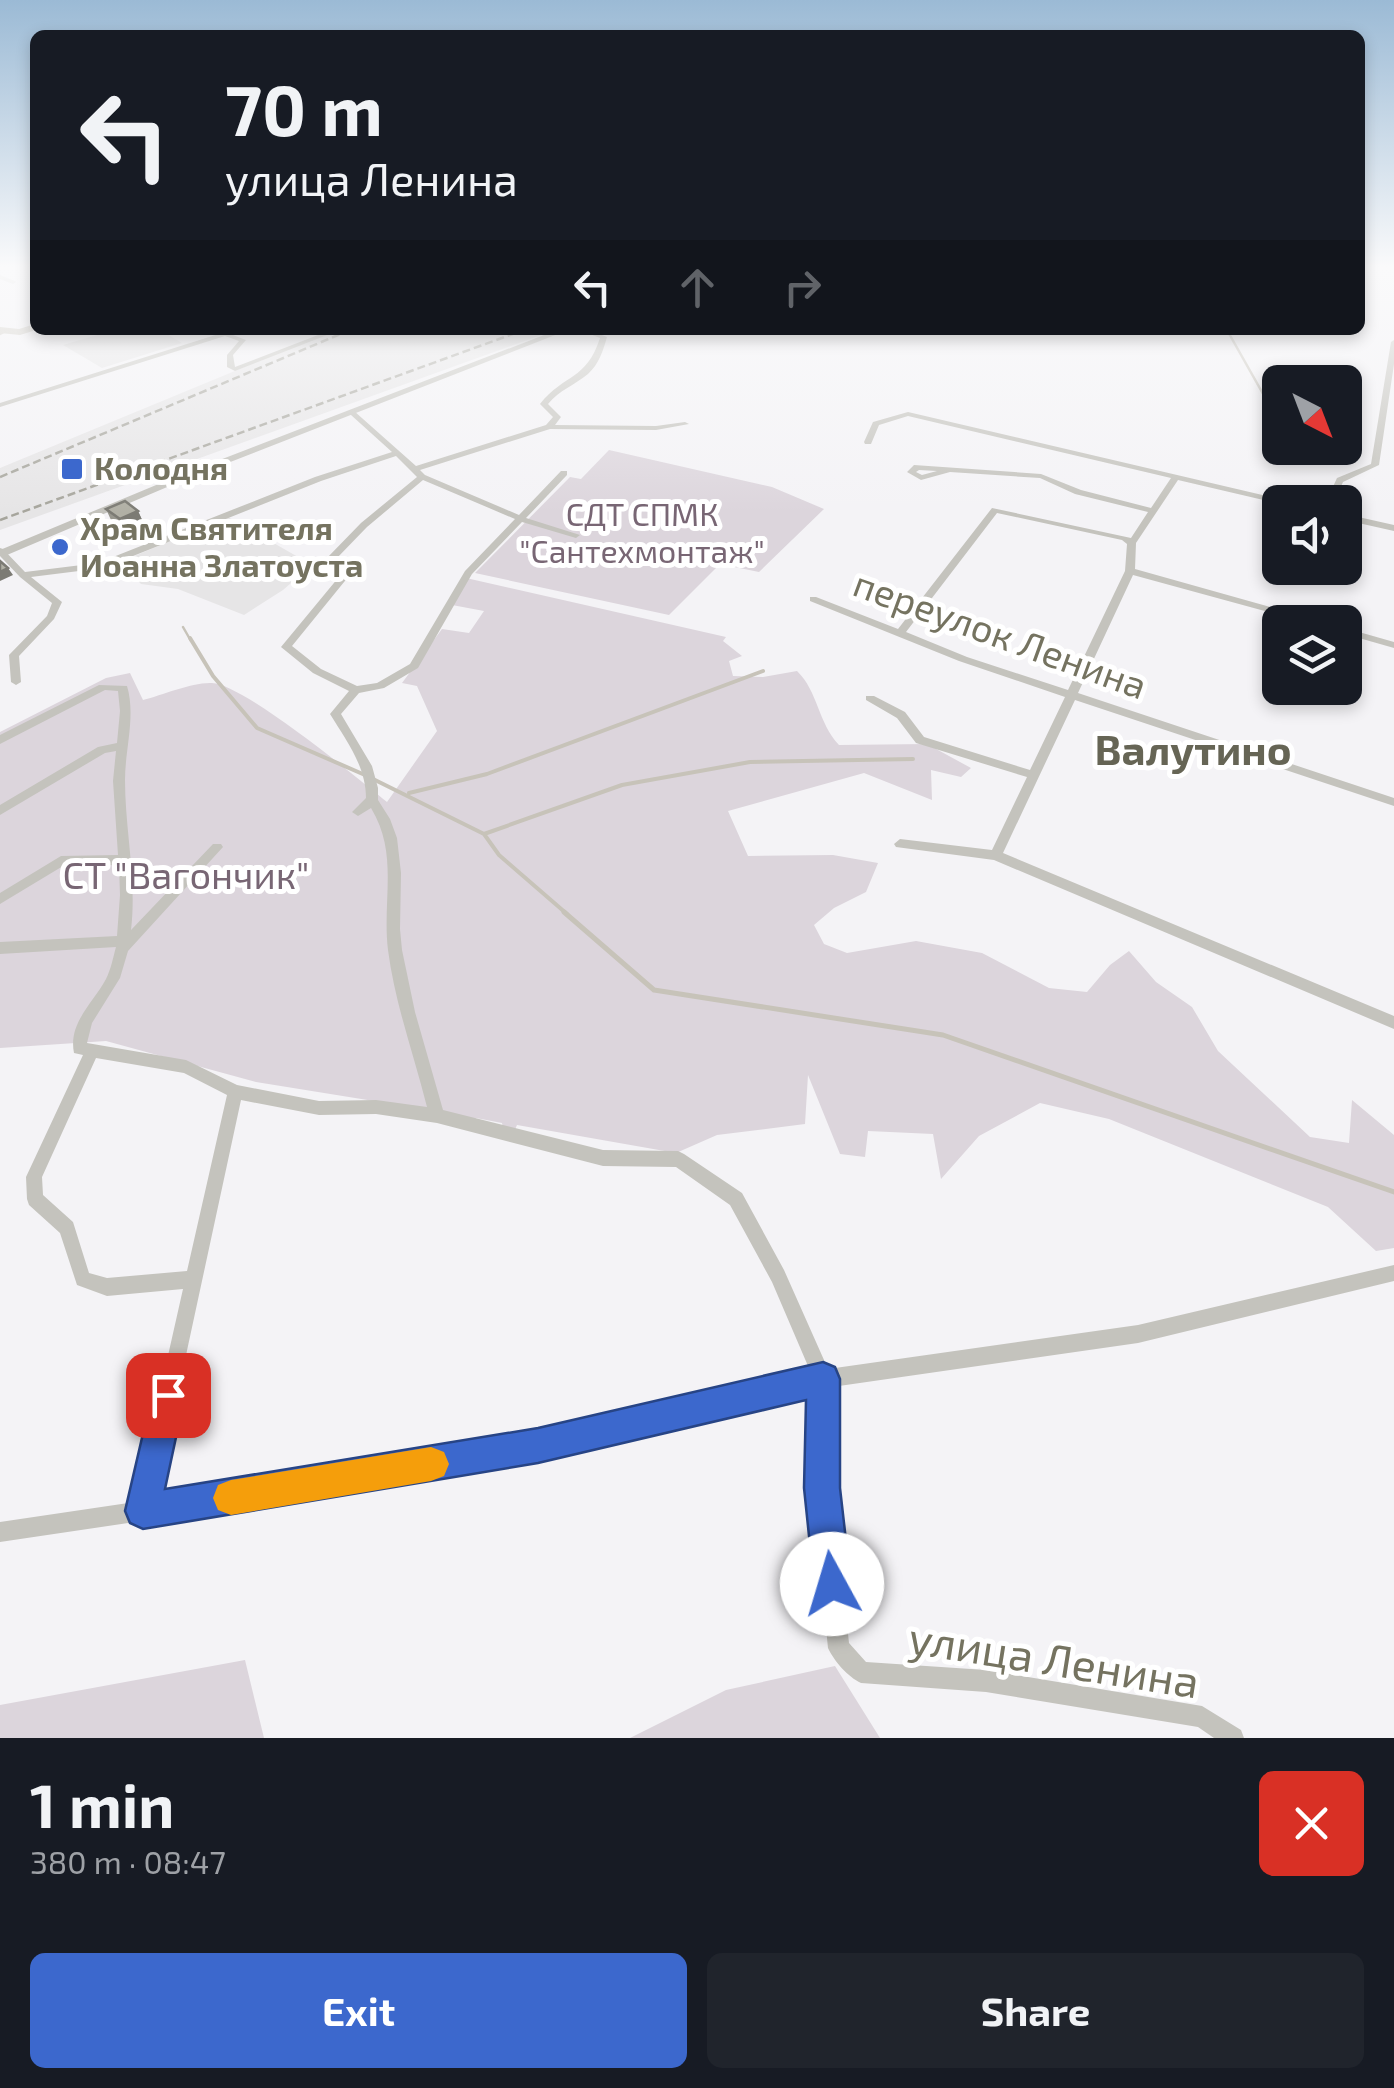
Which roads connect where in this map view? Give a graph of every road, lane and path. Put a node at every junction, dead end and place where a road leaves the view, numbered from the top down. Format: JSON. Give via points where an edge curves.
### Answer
{"nodes":[{"id":1,"x":174,"y":350,"type":"edge"},
{"id":2,"x":234,"y":350,"type":"edge"},
{"id":3,"x":287,"y":350,"type":"edge"},
{"id":4,"x":513,"y":350,"type":"edge"},
{"id":5,"x":600,"y":350,"type":"edge"},
{"id":6,"x":1393,"y":350,"type":"edge"},
{"id":7,"x":1390,"y":387,"type":"edge"},
{"id":8,"x":0,"y":405,"type":"edge"},
{"id":9,"x":354,"y":413,"type":"junction"},
{"id":10,"x":686,"y":424,"type":"dead end"},
{"id":11,"x":549,"y":427,"type":"junction"},
{"id":12,"x":868,"y":442,"type":"dead end"},
{"id":13,"x":396,"y":454,"type":"junction"},
{"id":14,"x":946,"y":471,"type":"dead end"},
{"id":15,"x":419,"y":473,"type":"junction"},
{"id":16,"x":564,"y":474,"type":"dead end"},
{"id":17,"x":1176,"y":478,"type":"junction"},
{"id":18,"x":1338,"y":485,"type":"edge"},
{"id":19,"x":1262,"y":498,"type":"edge"},
{"id":20,"x":1154,"y":511,"type":"junction"},
{"id":21,"x":522,"y":520,"type":"junction"},
{"id":22,"x":1362,"y":521,"type":"edge"},
{"id":23,"x":1394,"y":528,"type":"edge"},
{"id":24,"x":576,"y":535,"type":"dead end"},
{"id":25,"x":1131,"y":540,"type":"junction"},
{"id":26,"x":1,"y":553,"type":"edge"},
{"id":27,"x":1130,"y":571,"type":"junction"},
{"id":28,"x":23,"y":575,"type":"junction"},
{"id":29,"x":813,"y":599,"type":"dead end"},
{"id":30,"x":1262,"y":608,"type":"edge"},
{"id":31,"x":900,"y":633,"type":"junction"},
{"id":32,"x":1362,"y":636,"type":"edge"},
{"id":33,"x":1394,"y":645,"type":"edge"},
{"id":34,"x":16,"y":682,"type":"dead end"},
{"id":35,"x":356,"y":690,"type":"junction"},
{"id":36,"x":1072,"y":696,"type":"junction"},
{"id":37,"x":870,"y":698,"type":"dead end"},
{"id":38,"x":0,"y":740,"type":"edge"},
{"id":39,"x":120,"y":746,"type":"junction"},
{"id":40,"x":1034,"y":776,"type":"junction"},
{"id":41,"x":372,"y":800,"type":"junction"},
{"id":42,"x":1394,"y":802,"type":"edge"},
{"id":43,"x":0,"y":811,"type":"edge"},
{"id":44,"x":358,"y":812,"type":"dead end"},
{"id":45,"x":900,"y":844,"type":"dead end"},
{"id":46,"x":217,"y":847,"type":"dead end"},
{"id":47,"x":996,"y":855,"type":"junction"},
{"id":48,"x":124,"y":860,"type":"junction"},
{"id":49,"x":0,"y":899,"type":"edge"},
{"id":50,"x":123,"y":945,"type":"junction"},
{"id":51,"x":0,"y":948,"type":"edge"},
{"id":52,"x":1394,"y":1023,"type":"edge"},
{"id":53,"x":92,"y":1051,"type":"junction"},
{"id":54,"x":235,"y":1092,"type":"junction"},
{"id":55,"x":437,"y":1116,"type":"junction"},
{"id":56,"x":1394,"y":1273,"type":"edge"},
{"id":57,"x":194,"y":1279,"type":"junction"},
{"id":58,"x":823,"y":1379,"type":"junction"},
{"id":59,"x":143,"y":1511,"type":"junction"},
{"id":60,"x":0,"y":1532,"type":"edge"},
{"id":61,"x":1233,"y":1738,"type":"edge"}],
"edges":[{"from":1,"to":8,"type":"street"},
{"from":2,"to":3,"type":"street","via":[[230,367],[236,370]]},
{"from":4,"to":9,"type":"street"},
{"from":5,"to":11,"type":"street","via":[[590,370],[550,394],[544,404],[557,418]]},
{"from":6,"to":7,"type":"street"},
{"from":7,"to":18,"type":"street","via":[[1375,465]]},
{"from":9,"to":13,"type":"street"},
{"from":9,"to":26,"type":"street"},
{"from":10,"to":11,"type":"street"},
{"from":11,"to":15,"type":"street"},
{"from":12,"to":17,"type":"street","via":[[876,424],[908,414]]},
{"from":13,"to":15,"type":"street"},
{"from":13,"to":28,"type":"street","via":[[100,566]]},
{"from":14,"to":20,"type":"street","via":[[1041,476]]},
{"from":15,"to":21,"type":"street"},
{"from":15,"to":35,"type":"street","via":[[330,560],[348,571],[286,647]]},
{"from":16,"to":21,"type":"street"},
{"from":17,"to":19,"type":"street"},
{"from":17,"to":20,"type":"street"},
{"from":20,"to":25,"type":"street"},
{"from":21,"to":24,"type":"street"},
{"from":21,"to":35,"type":"street","via":[[468,573],[414,666],[380,686]]},
{"from":22,"to":23,"type":"street"},
{"from":25,"to":27,"type":"street"},
{"from":25,"to":31,"type":"street","via":[[995,510]]},
{"from":26,"to":28,"type":"street"},
{"from":27,"to":30,"type":"street"},
{"from":27,"to":36,"type":"street"},
{"from":28,"to":34,"type":"street","via":[[58,602],[14,656]]},
{"from":29,"to":31,"type":"street","name":"переулок Ленина"},
{"from":31,"to":36,"type":"street","name":"переулок Ленина"},
{"from":32,"to":33,"type":"street"},
{"from":35,"to":41,"type":"street","via":[[335,714],[374,786]]},
{"from":36,"to":40,"type":"street"},
{"from":36,"to":42,"type":"street","name":"переулок Ленина"},
{"from":37,"to":40,"type":"street","via":[[901,715],[920,740]]},
{"from":38,"to":39,"type":"street","via":[[115,686],[124,688],[125,698]]},
{"from":39,"to":43,"type":"street","via":[[102,750]]},
{"from":39,"to":48,"type":"street"},
{"from":40,"to":47,"type":"street"},
{"from":41,"to":44,"type":"street"},
{"from":41,"to":55,"type":"street","via":[[390,824],[394,948]]},
{"from":45,"to":47,"type":"street"},
{"from":46,"to":50,"type":"street"},
{"from":47,"to":52,"type":"street"},
{"from":48,"to":49,"type":"street","via":[[61,861]]},
{"from":48,"to":50,"type":"street","via":[[129,873]]},
{"from":50,"to":51,"type":"street"},
{"from":50,"to":53,"type":"street","via":[[116,972],[81,1022],[79,1048]]},
{"from":53,"to":54,"type":"street","via":[[186,1067]]},
{"from":53,"to":57,"type":"street","via":[[34,1177],[35,1199],[68,1228],[84,1279],[106,1287]]},
{"from":54,"to":55,"type":"street","via":[[319,1108],[376,1106]]},
{"from":54,"to":57,"type":"street"},
{"from":55,"to":58,"type":"street","via":[[603,1158],[678,1159],[736,1199]]},
{"from":56,"to":58,"type":"street","via":[[1138,1334]]},
{"from":57,"to":59,"type":"street"},
{"from":58,"to":59,"type":"street","via":[[538,1446]]},
{"from":58,"to":61,"type":"street","name":"улица Ленина","via":[[822,1488],[839,1648],[861,1672],[986,1680],[1202,1718]]},
{"from":59,"to":60,"type":"street"}]}
